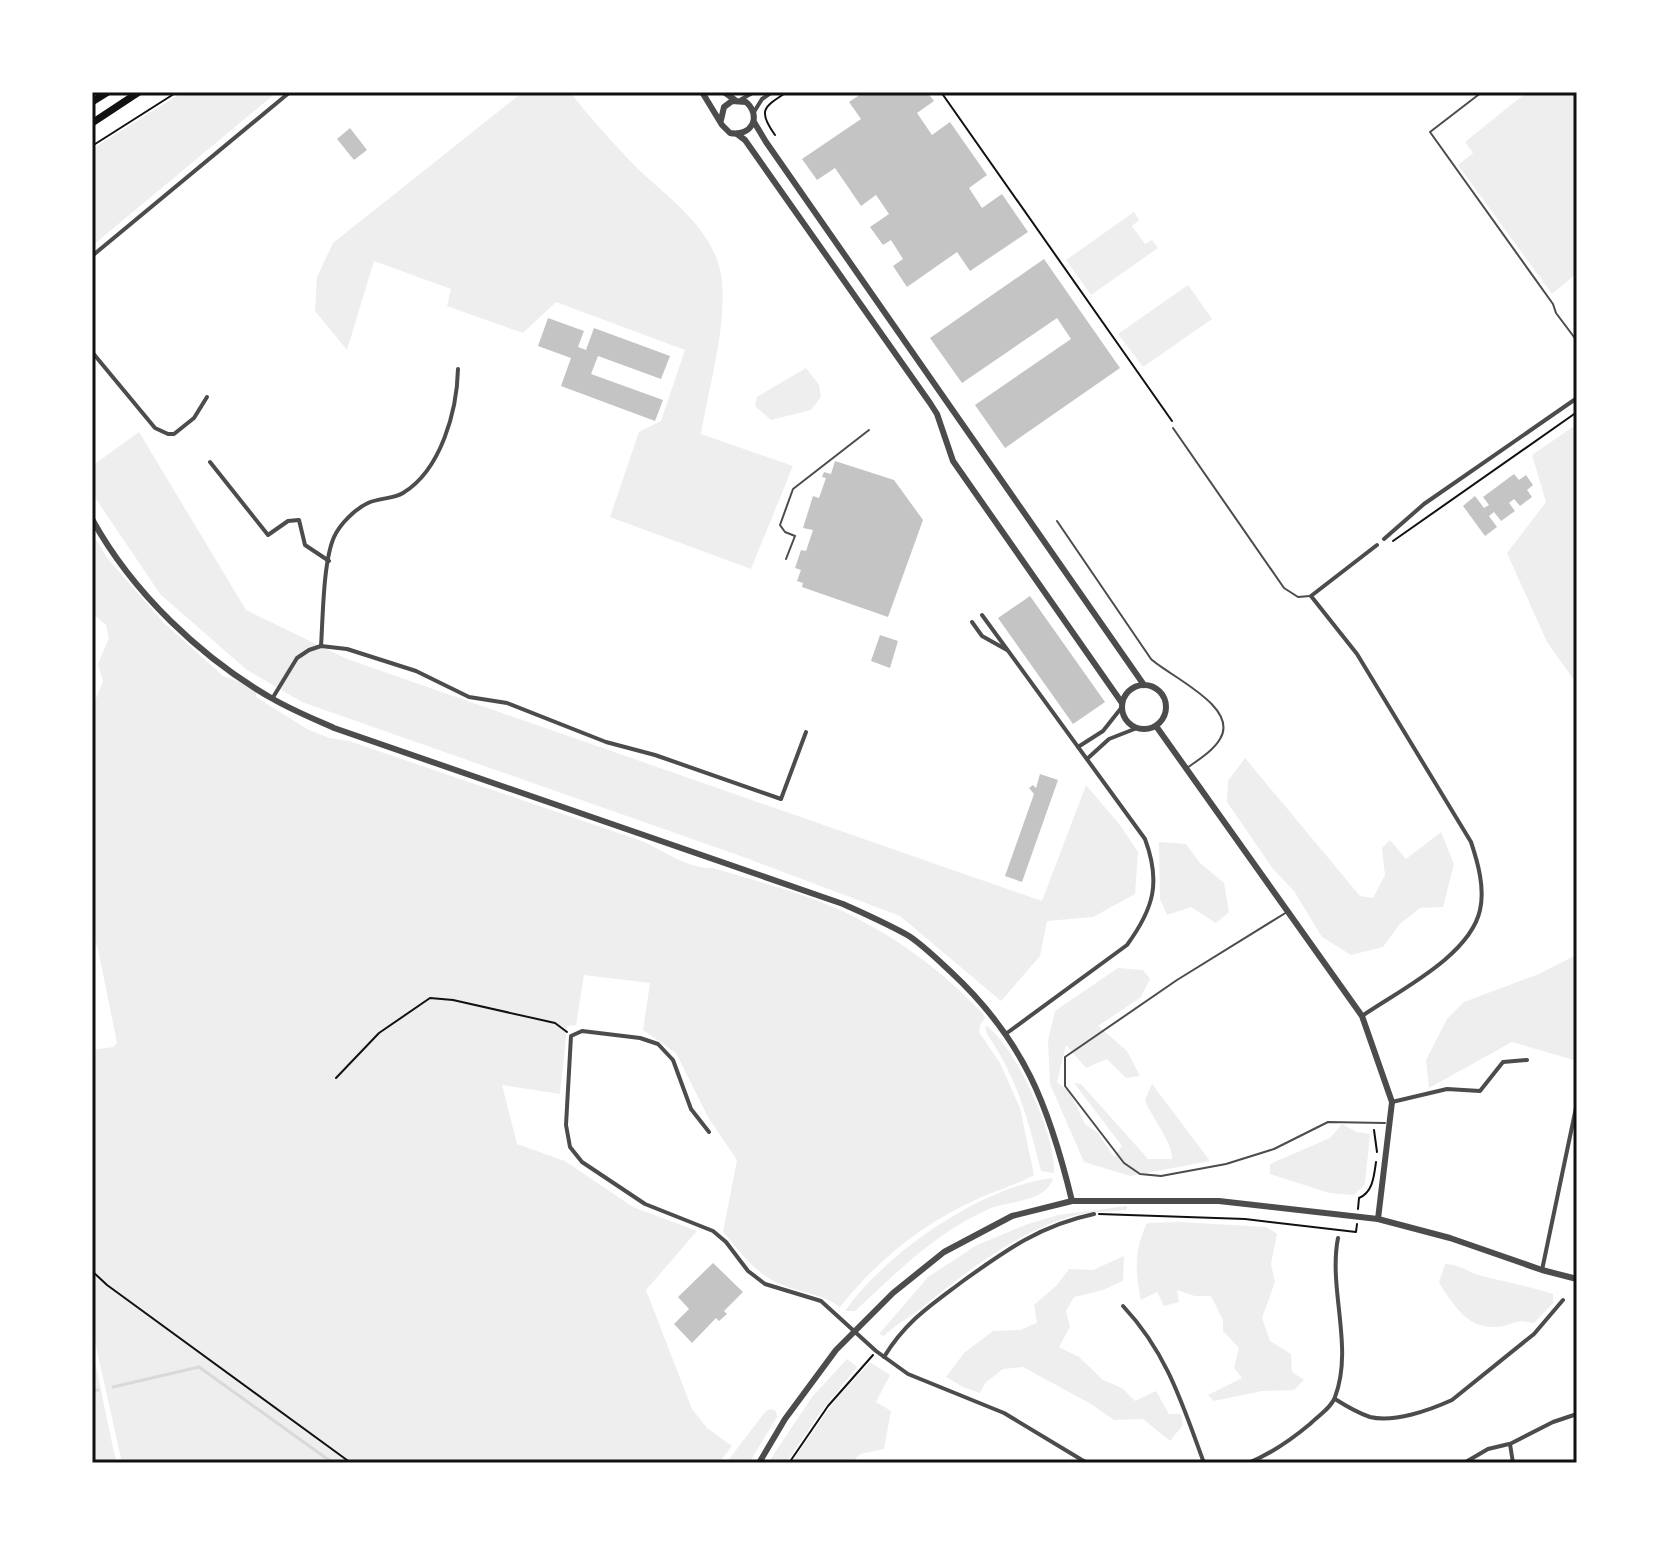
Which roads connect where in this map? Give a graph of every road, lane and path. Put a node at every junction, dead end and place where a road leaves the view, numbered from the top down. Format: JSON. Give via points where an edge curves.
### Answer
{"nodes":[{"id":1,"x":108,"y":92,"type":"edge"},
{"id":2,"x":139,"y":92,"type":"edge"},
{"id":3,"x":177,"y":92,"type":"edge"},
{"id":4,"x":290,"y":92,"type":"edge"},
{"id":5,"x":702,"y":92,"type":"edge"},
{"id":6,"x":724,"y":92,"type":"edge"},
{"id":7,"x":754,"y":92,"type":"edge"},
{"id":8,"x":772,"y":92,"type":"edge"},
{"id":9,"x":787,"y":92,"type":"edge"},
{"id":10,"x":941,"y":92,"type":"edge"},
{"id":11,"x":1482,"y":92,"type":"edge"},
{"id":12,"x":738,"y":100,"type":"junction"},
{"id":13,"x":92,"y":102,"type":"edge"},
{"id":14,"x":754,"y":112,"type":"junction"},
{"id":15,"x":721,"y":120,"type":"junction"},
{"id":16,"x":754,"y":122,"type":"junction"},
{"id":17,"x":92,"y":123,"type":"edge"},
{"id":18,"x":737,"y":134,"type":"junction"},
{"id":19,"x":775,"y":135,"type":"dead end"},
{"id":20,"x":92,"y":146,"type":"edge"},
{"id":21,"x":92,"y":256,"type":"edge"},
{"id":22,"x":1577,"y":341,"type":"edge"},
{"id":23,"x":93,"y":354,"type":"edge"},
{"id":24,"x":458,"y":369,"type":"dead end"},
{"id":25,"x":207,"y":397,"type":"dead end"},
{"id":26,"x":1577,"y":398,"type":"edge"},
{"id":27,"x":1158,"y":401,"type":"dead end"},
{"id":28,"x":1577,"y":412,"type":"edge"},
{"id":29,"x":1173,"y":428,"type":"dead end"},
{"id":30,"x":869,"y":430,"type":"dead end"},
{"id":31,"x":210,"y":462,"type":"dead end"},
{"id":32,"x":92,"y":519,"type":"edge"},
{"id":33,"x":1057,"y":521,"type":"dead end"},
{"id":34,"x":1384,"y":539,"type":"joint"},
{"id":35,"x":1377,"y":545,"type":"dead end"},
{"id":36,"x":786,"y":559,"type":"dead end"},
{"id":37,"x":329,"y":561,"type":"junction"},
{"id":38,"x":1311,"y":596,"type":"junction"},
{"id":39,"x":982,"y":615,"type":"dead end"},
{"id":40,"x":972,"y":622,"type":"dead end"},
{"id":41,"x":321,"y":646,"type":"junction"},
{"id":42,"x":1009,"y":651,"type":"junction"},
{"id":43,"x":1144,"y":685,"type":"junction"},
{"id":44,"x":272,"y":699,"type":"junction"},
{"id":45,"x":1122,"y":705,"type":"junction"},
{"id":46,"x":1156,"y":726,"type":"junction"},
{"id":47,"x":1137,"y":728,"type":"junction"},
{"id":48,"x":806,"y":732,"type":"dead end"},
{"id":49,"x":1078,"y":747,"type":"junction"},
{"id":50,"x":1087,"y":759,"type":"junction"},
{"id":51,"x":1186,"y":769,"type":"junction"},
{"id":52,"x":1288,"y":911,"type":"junction"},
{"id":53,"x":1362,"y":1016,"type":"junction"},
{"id":54,"x":1007,"y":1033,"type":"junction"},
{"id":55,"x":570,"y":1038,"type":"junction"},
{"id":56,"x":1527,"y":1060,"type":"dead end"},
{"id":57,"x":336,"y":1078,"type":"dead end"},
{"id":58,"x":1392,"y":1102,"type":"junction"},
{"id":59,"x":1577,"y":1103,"type":"edge"},
{"id":60,"x":1374,"y":1122,"type":"junction"},
{"id":61,"x":1391,"y":1123,"type":"junction"},
{"id":62,"x":709,"y":1132,"type":"dead end"},
{"id":63,"x":1359,"y":1198,"type":"dead end"},
{"id":64,"x":1072,"y":1201,"type":"junction"},
{"id":65,"x":1094,"y":1214,"type":"joint"},
{"id":66,"x":1378,"y":1219,"type":"junction"},
{"id":67,"x":1356,"y":1232,"type":"dead end"},
{"id":68,"x":1338,"y":1238,"type":"dead end"},
{"id":69,"x":1542,"y":1270,"type":"junction"},
{"id":70,"x":92,"y":1271,"type":"edge"},
{"id":71,"x":1577,"y":1279,"type":"edge"},
{"id":72,"x":1563,"y":1300,"type":"dead end"},
{"id":73,"x":1123,"y":1306,"type":"dead end"},
{"id":74,"x":855,"y":1331,"type":"junction"},
{"id":75,"x":876,"y":1351,"type":"junction"},
{"id":76,"x":884,"y":1357,"type":"junction"},
{"id":77,"x":1335,"y":1399,"type":"junction"},
{"id":78,"x":1577,"y":1414,"type":"edge"},
{"id":79,"x":1510,"y":1444,"type":"junction"},
{"id":80,"x":351,"y":1463,"type":"edge"},
{"id":81,"x":759,"y":1463,"type":"edge"},
{"id":82,"x":789,"y":1463,"type":"edge"},
{"id":83,"x":1087,"y":1463,"type":"edge"},
{"id":84,"x":1204,"y":1463,"type":"edge"},
{"id":85,"x":1248,"y":1463,"type":"edge"},
{"id":86,"x":1464,"y":1463,"type":"edge"},
{"id":87,"x":1513,"y":1463,"type":"edge"}],
"edges":[{"from":1,"to":13,"type":"main road"},
{"from":2,"to":17,"type":"main road"},
{"from":3,"to":20,"type":"path"},
{"from":4,"to":21,"type":"street"},
{"from":5,"to":15,"type":"street"},
{"from":6,"to":12,"type":"street"},
{"from":7,"to":12,"type":"street"},
{"from":8,"to":14,"type":"street"},
{"from":9,"to":19,"type":"path","via":[[767,106],[764,117]]},
{"from":10,"to":27,"type":"path"},
{"from":11,"to":22,"type":"lane","via":[[1430,132]]},
{"from":12,"to":14,"type":"street"},
{"from":12,"to":15,"type":"street","via":[[724,107]]},
{"from":14,"to":16,"type":"street"},
{"from":15,"to":18,"type":"street","via":[[725,129]]},
{"from":16,"to":18,"type":"street"},
{"from":16,"to":43,"type":"street"},
{"from":18,"to":45,"type":"street","via":[[930,403],[953,461]]},
{"from":23,"to":25,"type":"street","via":[[163,432],[174,434],[194,418]]},
{"from":24,"to":37,"type":"street","via":[[456,401],[431,468],[401,495],[369,502],[350,516],[334,537]]},
{"from":26,"to":34,"type":"street","via":[[1424,504]]},
{"from":28,"to":34,"type":"path","via":[[1392,542]]},
{"from":29,"to":38,"type":"lane","via":[[1284,588],[1298,597]]},
{"from":30,"to":36,"type":"lane","via":[[793,489],[780,525],[795,536]]},
{"from":31,"to":37,"type":"street","via":[[268,535],[299,520],[305,545]]},
{"from":32,"to":44,"type":"street","via":[[134,581],[175,624]]},
{"from":33,"to":51,"type":"lane","via":[[1151,659],[1191,686],[1222,719],[1225,728],[1214,747]]},
{"from":35,"to":38,"type":"street"},
{"from":37,"to":41,"type":"street"},
{"from":38,"to":53,"type":"street","via":[[1357,654],[1471,842],[1482,893],[1474,927],[1453,953]]},
{"from":39,"to":42,"type":"street"},
{"from":40,"to":42,"type":"street","via":[[982,636]]},
{"from":41,"to":44,"type":"street","via":[[297,658]]},
{"from":41,"to":48,"type":"street","via":[[357,651],[469,697],[507,703],[606,742],[781,799]]},
{"from":42,"to":49,"type":"street"},
{"from":43,"to":45,"type":"street","via":[[1132,688]]},
{"from":43,"to":46,"type":"street","via":[[1165,698],[1166,711]]},
{"from":44,"to":54,"type":"street","via":[[334,728],[843,904],[910,937],[972,992]]},
{"from":45,"to":47,"type":"street","via":[[1126,720]]},
{"from":45,"to":49,"type":"street","via":[[1103,731]]},
{"from":46,"to":47,"type":"street"},
{"from":46,"to":51,"type":"street"},
{"from":47,"to":50,"type":"street","via":[[1109,739]]},
{"from":49,"to":50,"type":"street"},
{"from":50,"to":54,"type":"street","via":[[1145,839],[1153,860],[1151,905],[1127,945]]},
{"from":51,"to":52,"type":"street"},
{"from":52,"to":53,"type":"street"},
{"from":52,"to":60,"type":"lane","via":[[1065,1057],[1065,1086],[1124,1163],[1140,1174],[1161,1176],[1226,1164],[1274,1149],[1328,1122]]},
{"from":53,"to":58,"type":"street"},
{"from":54,"to":64,"type":"street","via":[[1040,1093]]},
{"from":55,"to":57,"type":"path","via":[[555,1023],[430,998],[379,1033]]},
{"from":55,"to":62,"type":"street","via":[[582,1031],[658,1044],[673,1060],[691,1109]]},
{"from":55,"to":74,"type":"street","via":[[566,1125],[570,1147],[582,1162],[645,1204],[713,1231],[765,1284],[821,1301]]},
{"from":56,"to":58,"type":"street","via":[[1503,1062],[1480,1091],[1447,1089]]},
{"from":58,"to":61,"type":"street"},
{"from":59,"to":69,"type":"street"},
{"from":60,"to":61,"type":"lane"},
{"from":60,"to":63,"type":"path","via":[[1375,1167],[1368,1193]]},
{"from":61,"to":66,"type":"street"},
{"from":64,"to":66,"type":"street","via":[[1219,1201]]},
{"from":64,"to":74,"type":"street","via":[[1012,1216],[944,1252]]},
{"from":65,"to":67,"type":"path","via":[[1245,1219]]},
{"from":65,"to":76,"type":"street","via":[[1047,1228],[990,1259],[907,1323]]},
{"from":66,"to":69,"type":"street"},
{"from":68,"to":77,"type":"street","via":[[1341,1347]]},
{"from":69,"to":71,"type":"street"},
{"from":70,"to":80,"type":"path"},
{"from":72,"to":77,"type":"street","via":[[1534,1334],[1452,1400],[1387,1418]]},
{"from":73,"to":84,"type":"street","via":[[1145,1329],[1176,1384]]},
{"from":74,"to":75,"type":"street"},
{"from":74,"to":81,"type":"street","via":[[785,1419]]},
{"from":75,"to":76,"type":"street"},
{"from":75,"to":82,"type":"path","via":[[828,1406]]},
{"from":76,"to":83,"type":"street","via":[[922,1381],[1004,1413]]},
{"from":77,"to":85,"type":"street","via":[[1302,1430]]},
{"from":78,"to":79,"type":"street"},
{"from":79,"to":86,"type":"street"},
{"from":79,"to":87,"type":"street"}]}
